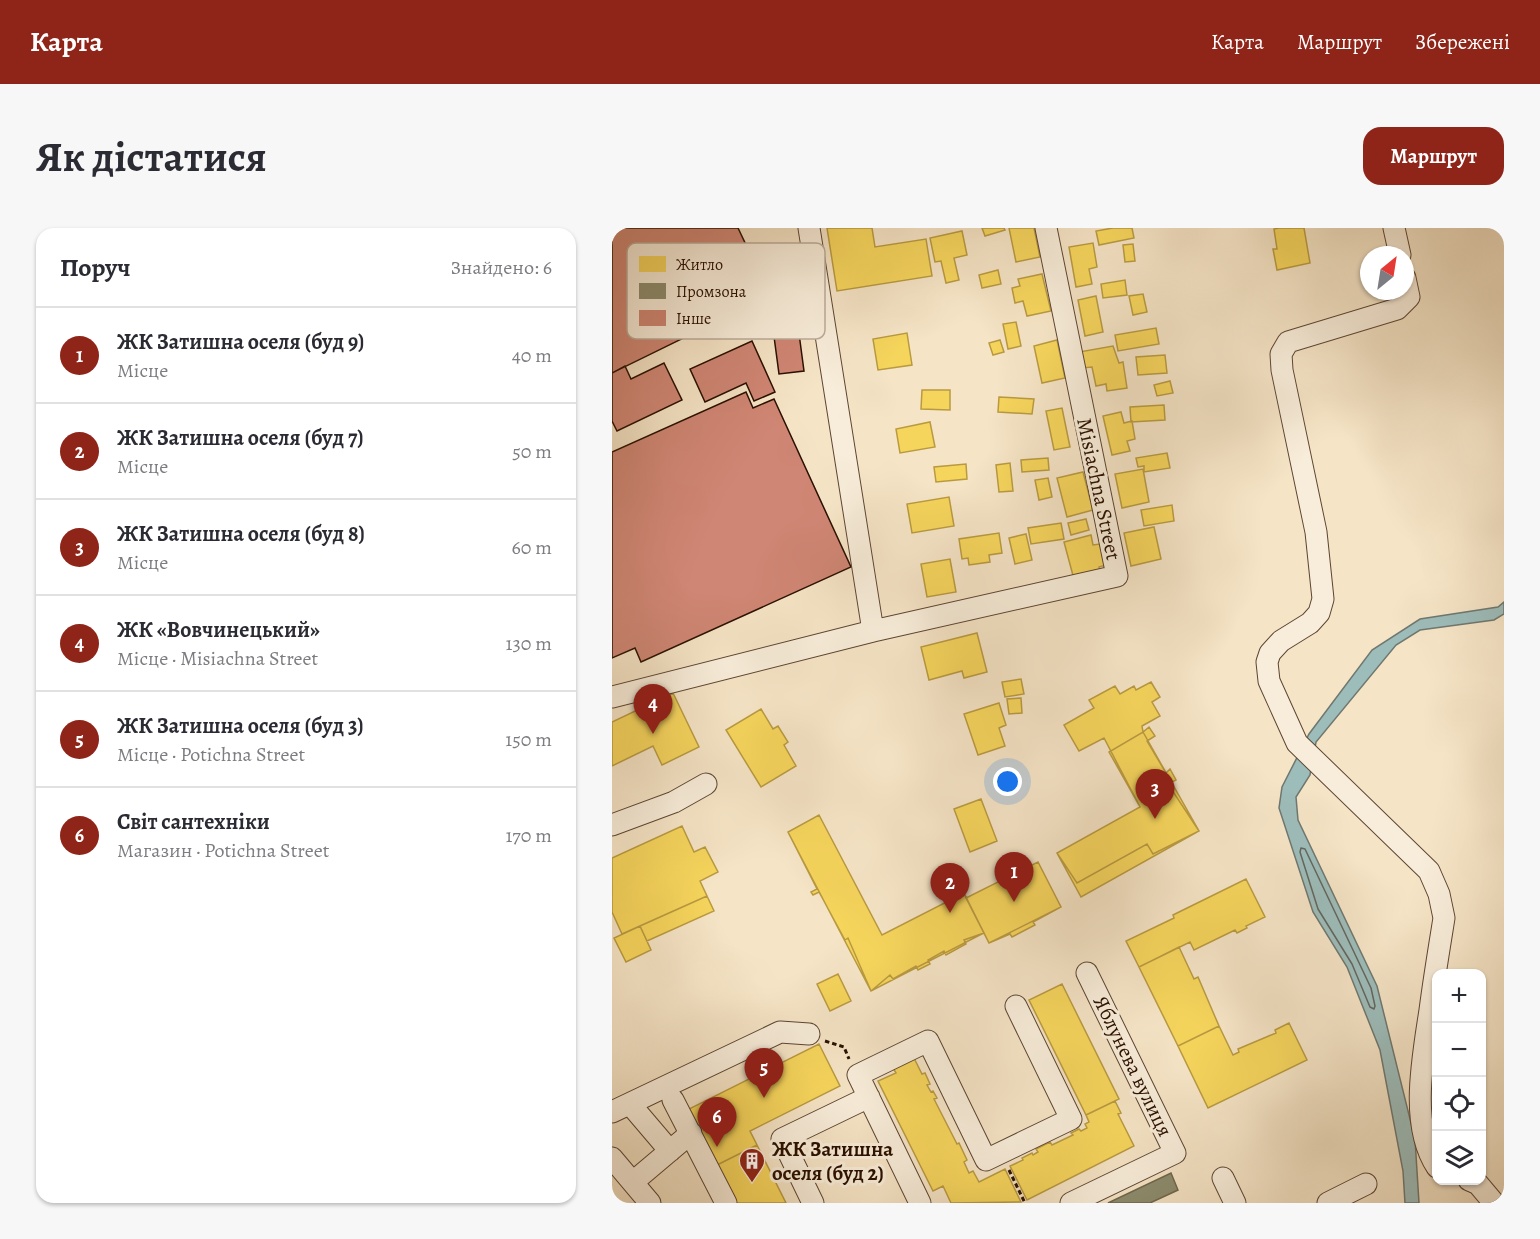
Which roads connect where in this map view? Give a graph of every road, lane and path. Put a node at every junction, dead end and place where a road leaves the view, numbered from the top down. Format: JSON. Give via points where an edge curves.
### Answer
{"nodes":[{"id":1,"x":809,"y":228,"type":"edge"},
{"id":2,"x":1046,"y":228,"type":"edge"},
{"id":3,"x":1394,"y":228,"type":"edge"},
{"id":4,"x":811,"y":243,"type":"edge"},
{"id":5,"x":1398,"y":246,"type":"edge"},
{"id":6,"x":1406,"y":300,"type":"edge"},
{"id":7,"x":825,"y":329,"type":"edge"},
{"id":8,"x":873,"y":631,"type":"junction"},
{"id":9,"x":612,"y":697,"type":"edge"},
{"id":10,"x":706,"y":784,"type":"dead end"},
{"id":11,"x":612,"y":825,"type":"edge"},
{"id":12,"x":1087,"y":973,"type":"dead end"},
{"id":13,"x":1016,"y":1006,"type":"dead end"},
{"id":14,"x":809,"y":1035,"type":"dead end"},
{"id":15,"x":869,"y":1097,"type":"junction"},
{"id":16,"x":673,"y":1100,"type":"dead end"},
{"id":17,"x":621,"y":1108,"type":"edge"},
{"id":18,"x":691,"y":1133,"type":"junction"},
{"id":19,"x":670,"y":1151,"type":"junction"},
{"id":20,"x":1000,"y":1153,"type":"junction"},
{"id":21,"x":612,"y":1158,"type":"edge"},
{"id":22,"x":1432,"y":1160,"type":"edge"},
{"id":23,"x":1223,"y":1178,"type":"dead end"},
{"id":24,"x":633,"y":1182,"type":"junction"},
{"id":25,"x":1366,"y":1184,"type":"dead end"},
{"id":26,"x":1478,"y":1185,"type":"edge"},
{"id":27,"x":918,"y":1202,"type":"edge"},
{"id":28,"x":651,"y":1203,"type":"edge"},
{"id":29,"x":726,"y":1203,"type":"edge"},
{"id":30,"x":813,"y":1203,"type":"edge"},
{"id":31,"x":1025,"y":1203,"type":"edge"},
{"id":32,"x":1071,"y":1203,"type":"edge"},
{"id":33,"x":1235,"y":1203,"type":"edge"},
{"id":34,"x":1328,"y":1203,"type":"edge"},
{"id":35,"x":1494,"y":1203,"type":"edge"}],
"edges":[{"from":1,"to":4,"type":"street"},
{"from":2,"to":8,"type":"street","name":"Misiachna Street","via":[[1117,576]]},
{"from":3,"to":5,"type":"street"},
{"from":6,"to":22,"type":"street","via":[[1397,309],[1288,342],[1281,354],[1316,532],[1323,599],[1319,613],[1281,640],[1267,662],[1269,681],[1297,744],[1429,871],[1439,894],[1444,918],[1419,1079],[1420,1109],[1427,1152]]},
{"from":7,"to":8,"type":"street"},
{"from":8,"to":9,"type":"street","name":"Misiachna Street"},
{"from":10,"to":11,"type":"street","via":[[674,802]]},
{"from":12,"to":32,"type":"street","name":"Яблунева вулиця","via":[[1175,1153]]},
{"from":13,"to":20,"type":"street","via":[[1071,1119]]},
{"from":14,"to":17,"type":"street","via":[[780,1032]]},
{"from":15,"to":20,"type":"street","via":[[858,1075],[928,1041],[986,1160]]},
{"from":15,"to":27,"type":"street"},
{"from":15,"to":30,"type":"street","via":[[782,1139]]},
{"from":16,"to":18,"type":"street"},
{"from":17,"to":19,"type":"street"},
{"from":18,"to":19,"type":"street"},
{"from":18,"to":29,"type":"street"},
{"from":19,"to":24,"type":"street"},
{"from":20,"to":31,"type":"path"},
{"from":21,"to":24,"type":"street"},
{"from":23,"to":33,"type":"street"},
{"from":24,"to":28,"type":"street"},
{"from":25,"to":34,"type":"street"},
{"from":26,"to":35,"type":"street"}]}
